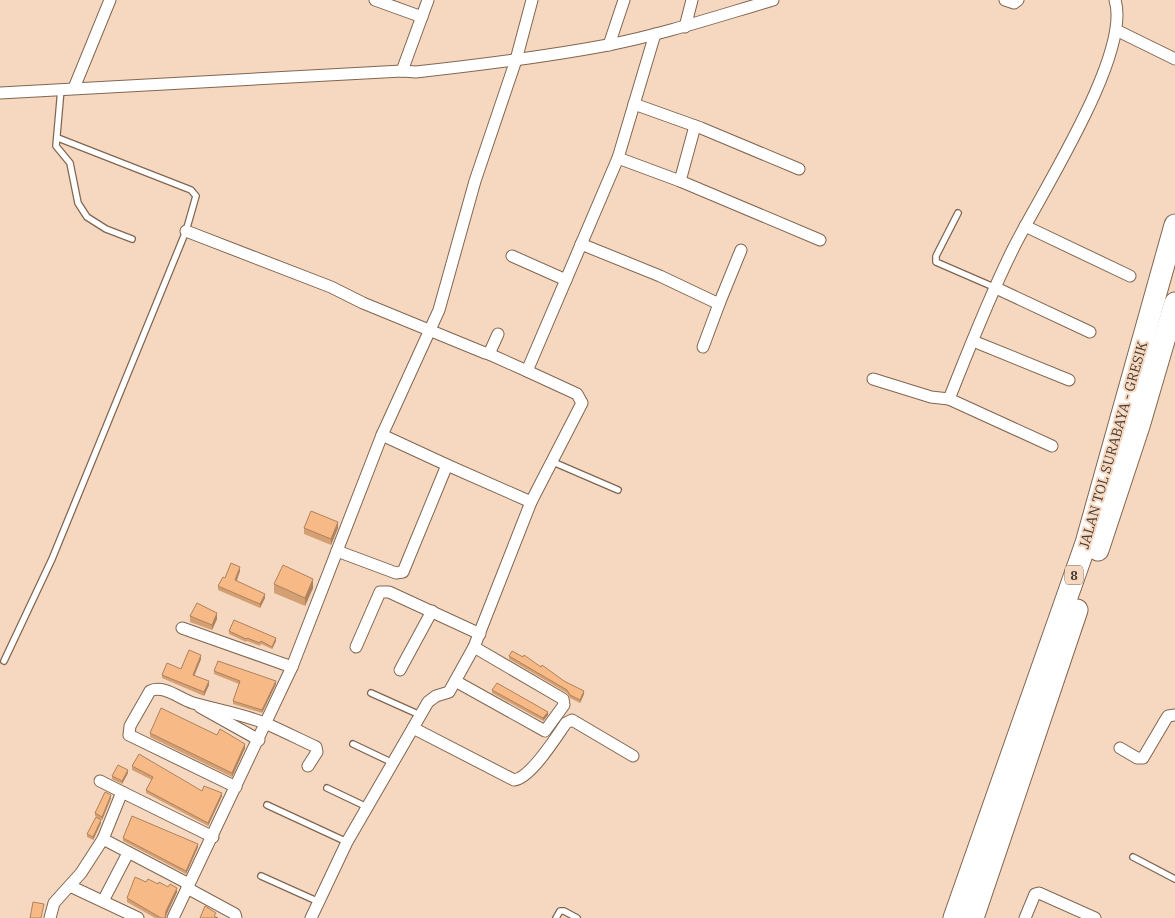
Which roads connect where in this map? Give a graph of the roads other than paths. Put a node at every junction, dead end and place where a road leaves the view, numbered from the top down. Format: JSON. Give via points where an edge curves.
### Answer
{"nodes":[{"id":1,"x":110,"y":0,"type":"edge"},
{"id":2,"x":375,"y":0,"type":"edge"},
{"id":3,"x":428,"y":0,"type":"edge"},
{"id":4,"x":532,"y":0,"type":"edge"},
{"id":5,"x":624,"y":0,"type":"edge"},
{"id":6,"x":692,"y":0,"type":"edge"},
{"id":7,"x":773,"y":0,"type":"edge"},
{"id":8,"x":1005,"y":0,"type":"edge"},
{"id":9,"x":1018,"y":0,"type":"edge"},
{"id":10,"x":1115,"y":0,"type":"edge"},
{"id":11,"x":422,"y":18,"type":"junction"},
{"id":12,"x":684,"y":27,"type":"junction"},
{"id":13,"x":1116,"y":30,"type":"junction"},
{"id":14,"x":655,"y":34,"type":"junction"},
{"id":15,"x":609,"y":45,"type":"junction"},
{"id":16,"x":516,"y":60,"type":"junction"},
{"id":17,"x":1175,"y":60,"type":"edge"},
{"id":18,"x":402,"y":71,"type":"junction"},
{"id":19,"x":74,"y":88,"type":"junction"},
{"id":20,"x":61,"y":89,"type":"junction"},
{"id":21,"x":0,"y":92,"type":"edge"},
{"id":22,"x":634,"y":104,"type":"junction"},
{"id":23,"x":695,"y":126,"type":"junction"},
{"id":24,"x":58,"y":138,"type":"junction"},
{"id":25,"x":618,"y":158,"type":"junction"},
{"id":26,"x":798,"y":169,"type":"dead end"},
{"id":27,"x":680,"y":181,"type":"junction"},
{"id":28,"x":958,"y":213,"type":"dead end"},
{"id":29,"x":1175,"y":225,"type":"edge"},
{"id":30,"x":1025,"y":226,"type":"junction"},
{"id":31,"x":186,"y":231,"type":"junction"},
{"id":32,"x":132,"y":239,"type":"dead end"},
{"id":33,"x":820,"y":240,"type":"dead end"},
{"id":34,"x":581,"y":244,"type":"junction"},
{"id":35,"x":741,"y":250,"type":"dead end"},
{"id":36,"x":512,"y":256,"type":"dead end"},
{"id":37,"x":1130,"y":276,"type":"dead end"},
{"id":38,"x":566,"y":280,"type":"junction"},
{"id":39,"x":996,"y":288,"type":"junction"},
{"id":40,"x":1175,"y":302,"type":"edge"},
{"id":41,"x":719,"y":304,"type":"junction"},
{"id":42,"x":428,"y":330,"type":"junction"},
{"id":43,"x":1090,"y":332,"type":"dead end"},
{"id":44,"x":498,"y":334,"type":"dead end"},
{"id":45,"x":973,"y":340,"type":"junction"},
{"id":46,"x":703,"y":347,"type":"dead end"},
{"id":47,"x":489,"y":354,"type":"junction"},
{"id":48,"x":527,"y":371,"type":"junction"},
{"id":49,"x":873,"y":379,"type":"dead end"},
{"id":50,"x":1069,"y":380,"type":"dead end"},
{"id":51,"x":948,"y":399,"type":"junction"},
{"id":52,"x":382,"y":436,"type":"junction"},
{"id":53,"x":1052,"y":446,"type":"dead end"},
{"id":54,"x":552,"y":462,"type":"junction"},
{"id":55,"x":447,"y":465,"type":"junction"},
{"id":56,"x":618,"y":490,"type":"dead end"},
{"id":57,"x":531,"y":502,"type":"junction"},
{"id":58,"x":338,"y":551,"type":"junction"},
{"id":59,"x":432,"y":611,"type":"junction"},
{"id":60,"x":182,"y":628,"type":"dead end"},
{"id":61,"x":480,"y":634,"type":"junction"},
{"id":62,"x":356,"y":647,"type":"dead end"},
{"id":63,"x":474,"y":647,"type":"junction"},
{"id":64,"x":4,"y":661,"type":"dead end"},
{"id":65,"x":292,"y":667,"type":"junction"},
{"id":66,"x":400,"y":670,"type":"dead end"},
{"id":67,"x":456,"y":682,"type":"junction"},
{"id":68,"x":371,"y":693,"type":"dead end"},
{"id":69,"x":194,"y":703,"type":"junction"},
{"id":70,"x":420,"y":716,"type":"junction"},
{"id":71,"x":1175,"y":716,"type":"edge"},
{"id":72,"x":266,"y":724,"type":"junction"},
{"id":73,"x":413,"y":728,"type":"junction"},
{"id":74,"x":259,"y":740,"type":"junction"},
{"id":75,"x":353,"y":744,"type":"dead end"},
{"id":76,"x":1120,"y":748,"type":"dead end"},
{"id":77,"x":633,"y":756,"type":"dead end"},
{"id":78,"x":393,"y":763,"type":"junction"},
{"id":79,"x":308,"y":766,"type":"dead end"},
{"id":80,"x":100,"y":781,"type":"dead end"},
{"id":81,"x":236,"y":787,"type":"junction"},
{"id":82,"x":327,"y":788,"type":"dead end"},
{"id":83,"x":122,"y":792,"type":"junction"},
{"id":84,"x":267,"y":805,"type":"dead end"},
{"id":85,"x":367,"y":807,"type":"junction"},
{"id":86,"x":213,"y":836,"type":"junction"},
{"id":87,"x":103,"y":839,"type":"junction"},
{"id":88,"x":347,"y":842,"type":"junction"},
{"id":89,"x":128,"y":853,"type":"junction"},
{"id":90,"x":1133,"y":857,"type":"dead end"},
{"id":91,"x":261,"y":876,"type":"dead end"},
{"id":92,"x":1175,"y":879,"type":"edge"},
{"id":93,"x":70,"y":886,"type":"junction"},
{"id":94,"x":188,"y":886,"type":"junction"},
{"id":95,"x":102,"y":901,"type":"junction"},
{"id":96,"x":318,"y":902,"type":"junction"},
{"id":97,"x":50,"y":918,"type":"edge"},
{"id":98,"x":138,"y":918,"type":"edge"},
{"id":99,"x":173,"y":918,"type":"edge"},
{"id":100,"x":236,"y":918,"type":"edge"},
{"id":101,"x":311,"y":918,"type":"edge"},
{"id":102,"x":556,"y":918,"type":"edge"},
{"id":103,"x":577,"y":918,"type":"edge"},
{"id":104,"x":954,"y":918,"type":"edge"},
{"id":105,"x":973,"y":918,"type":"edge"},
{"id":106,"x":1025,"y":918,"type":"edge"},
{"id":107,"x":1095,"y":918,"type":"edge"}],
"edges":[{"from":1,"to":19,"type":"street"},
{"from":2,"to":11,"type":"street"},
{"from":3,"to":11,"type":"street"},
{"from":4,"to":16,"type":"street"},
{"from":5,"to":15,"type":"street"},
{"from":6,"to":12,"type":"street"},
{"from":7,"to":12,"type":"street"},
{"from":8,"to":9,"type":"street","via":[[1014,3]]},
{"from":10,"to":13,"type":"street"},
{"from":11,"to":18,"type":"street"},
{"from":12,"to":14,"type":"street"},
{"from":13,"to":17,"type":"street"},
{"from":13,"to":30,"type":"street","via":[[1109,59],[1092,99]]},
{"from":14,"to":15,"type":"street"},
{"from":14,"to":22,"type":"street"},
{"from":15,"to":16,"type":"street"},
{"from":16,"to":18,"type":"street"},
{"from":16,"to":42,"type":"street","via":[[475,181],[441,302]]},
{"from":18,"to":19,"type":"street"},
{"from":19,"to":20,"type":"street"},
{"from":20,"to":21,"type":"street"},
{"from":20,"to":24,"type":"lane","via":[[56,128]]},
{"from":22,"to":23,"type":"street"},
{"from":22,"to":25,"type":"street"},
{"from":23,"to":26,"type":"street"},
{"from":23,"to":27,"type":"street"},
{"from":24,"to":31,"type":"lane","via":[[191,190],[196,196]]},
{"from":24,"to":32,"type":"lane","via":[[56,146],[70,164],[78,203],[87,217]]},
{"from":25,"to":27,"type":"street"},
{"from":25,"to":34,"type":"street"},
{"from":27,"to":33,"type":"street"},
{"from":28,"to":39,"type":"lane","via":[[936,262]]},
{"from":29,"to":104,"type":"highway","name":"JALAN TOL SURABAYA - GRESIK","number":"8","via":[[1086,543]]},
{"from":30,"to":37,"type":"street"},
{"from":30,"to":39,"type":"street"},
{"from":31,"to":42,"type":"street","via":[[331,287]]},
{"from":31,"to":64,"type":"lane","via":[[52,559]]},
{"from":34,"to":38,"type":"street"},
{"from":34,"to":41,"type":"street"},
{"from":35,"to":41,"type":"street"},
{"from":36,"to":38,"type":"street"},
{"from":38,"to":48,"type":"street"},
{"from":39,"to":43,"type":"street"},
{"from":39,"to":45,"type":"street"},
{"from":40,"to":105,"type":"highway","name":"JALAN TOL SURABAYA - GRESIK","number":"8","via":[[1136,434]]},
{"from":41,"to":46,"type":"street"},
{"from":42,"to":47,"type":"street"},
{"from":42,"to":52,"type":"street"},
{"from":44,"to":47,"type":"street"},
{"from":45,"to":50,"type":"street"},
{"from":45,"to":51,"type":"street"},
{"from":47,"to":48,"type":"street"},
{"from":48,"to":54,"type":"street","via":[[581,398],[582,403]]},
{"from":49,"to":51,"type":"street","via":[[924,396]]},
{"from":51,"to":53,"type":"street"},
{"from":52,"to":55,"type":"street"},
{"from":52,"to":58,"type":"street"},
{"from":54,"to":56,"type":"lane"},
{"from":54,"to":57,"type":"street"},
{"from":55,"to":57,"type":"street"},
{"from":55,"to":58,"type":"street","via":[[402,572],[396,573]]},
{"from":57,"to":61,"type":"street"},
{"from":58,"to":65,"type":"street"},
{"from":59,"to":61,"type":"street"},
{"from":59,"to":62,"type":"street","via":[[388,592],[380,592]]},
{"from":59,"to":66,"type":"street"},
{"from":60,"to":65,"type":"street"},
{"from":61,"to":63,"type":"street"},
{"from":63,"to":67,"type":"street"},
{"from":63,"to":67,"type":"street","via":[[563,699],[564,705],[545,731]]},
{"from":65,"to":72,"type":"street"},
{"from":67,"to":70,"type":"street","via":[[449,692],[428,702]]},
{"from":68,"to":70,"type":"lane"},
{"from":69,"to":72,"type":"street"},
{"from":69,"to":74,"type":"street"},
{"from":69,"to":81,"type":"street","via":[[154,689],[145,697],[130,726],[129,735]]},
{"from":70,"to":73,"type":"street"},
{"from":71,"to":76,"type":"street","via":[[1168,716],[1143,758]]},
{"from":72,"to":74,"type":"street"},
{"from":72,"to":79,"type":"street","via":[[316,747],[317,752]]},
{"from":73,"to":77,"type":"street","via":[[514,780],[520,779],[566,723],[572,720]]},
{"from":73,"to":78,"type":"street"},
{"from":74,"to":81,"type":"street"},
{"from":75,"to":78,"type":"lane"},
{"from":78,"to":85,"type":"street"},
{"from":80,"to":83,"type":"street"},
{"from":81,"to":86,"type":"street"},
{"from":82,"to":85,"type":"lane"},
{"from":83,"to":86,"type":"street"},
{"from":83,"to":87,"type":"street"},
{"from":84,"to":88,"type":"lane"},
{"from":85,"to":88,"type":"street"},
{"from":86,"to":94,"type":"street"},
{"from":87,"to":89,"type":"street"},
{"from":87,"to":93,"type":"street"},
{"from":88,"to":96,"type":"street"},
{"from":89,"to":94,"type":"street"},
{"from":89,"to":95,"type":"street"},
{"from":90,"to":92,"type":"lane"},
{"from":91,"to":96,"type":"lane"},
{"from":93,"to":95,"type":"street"},
{"from":93,"to":97,"type":"street","via":[[54,903]]},
{"from":94,"to":99,"type":"street"},
{"from":94,"to":100,"type":"street","via":[[235,914]]},
{"from":95,"to":98,"type":"street"},
{"from":96,"to":101,"type":"street"},
{"from":102,"to":103,"type":"lane","via":[[560,911]]},
{"from":106,"to":107,"type":"street","via":[[1035,894],[1039,893]]}]}
